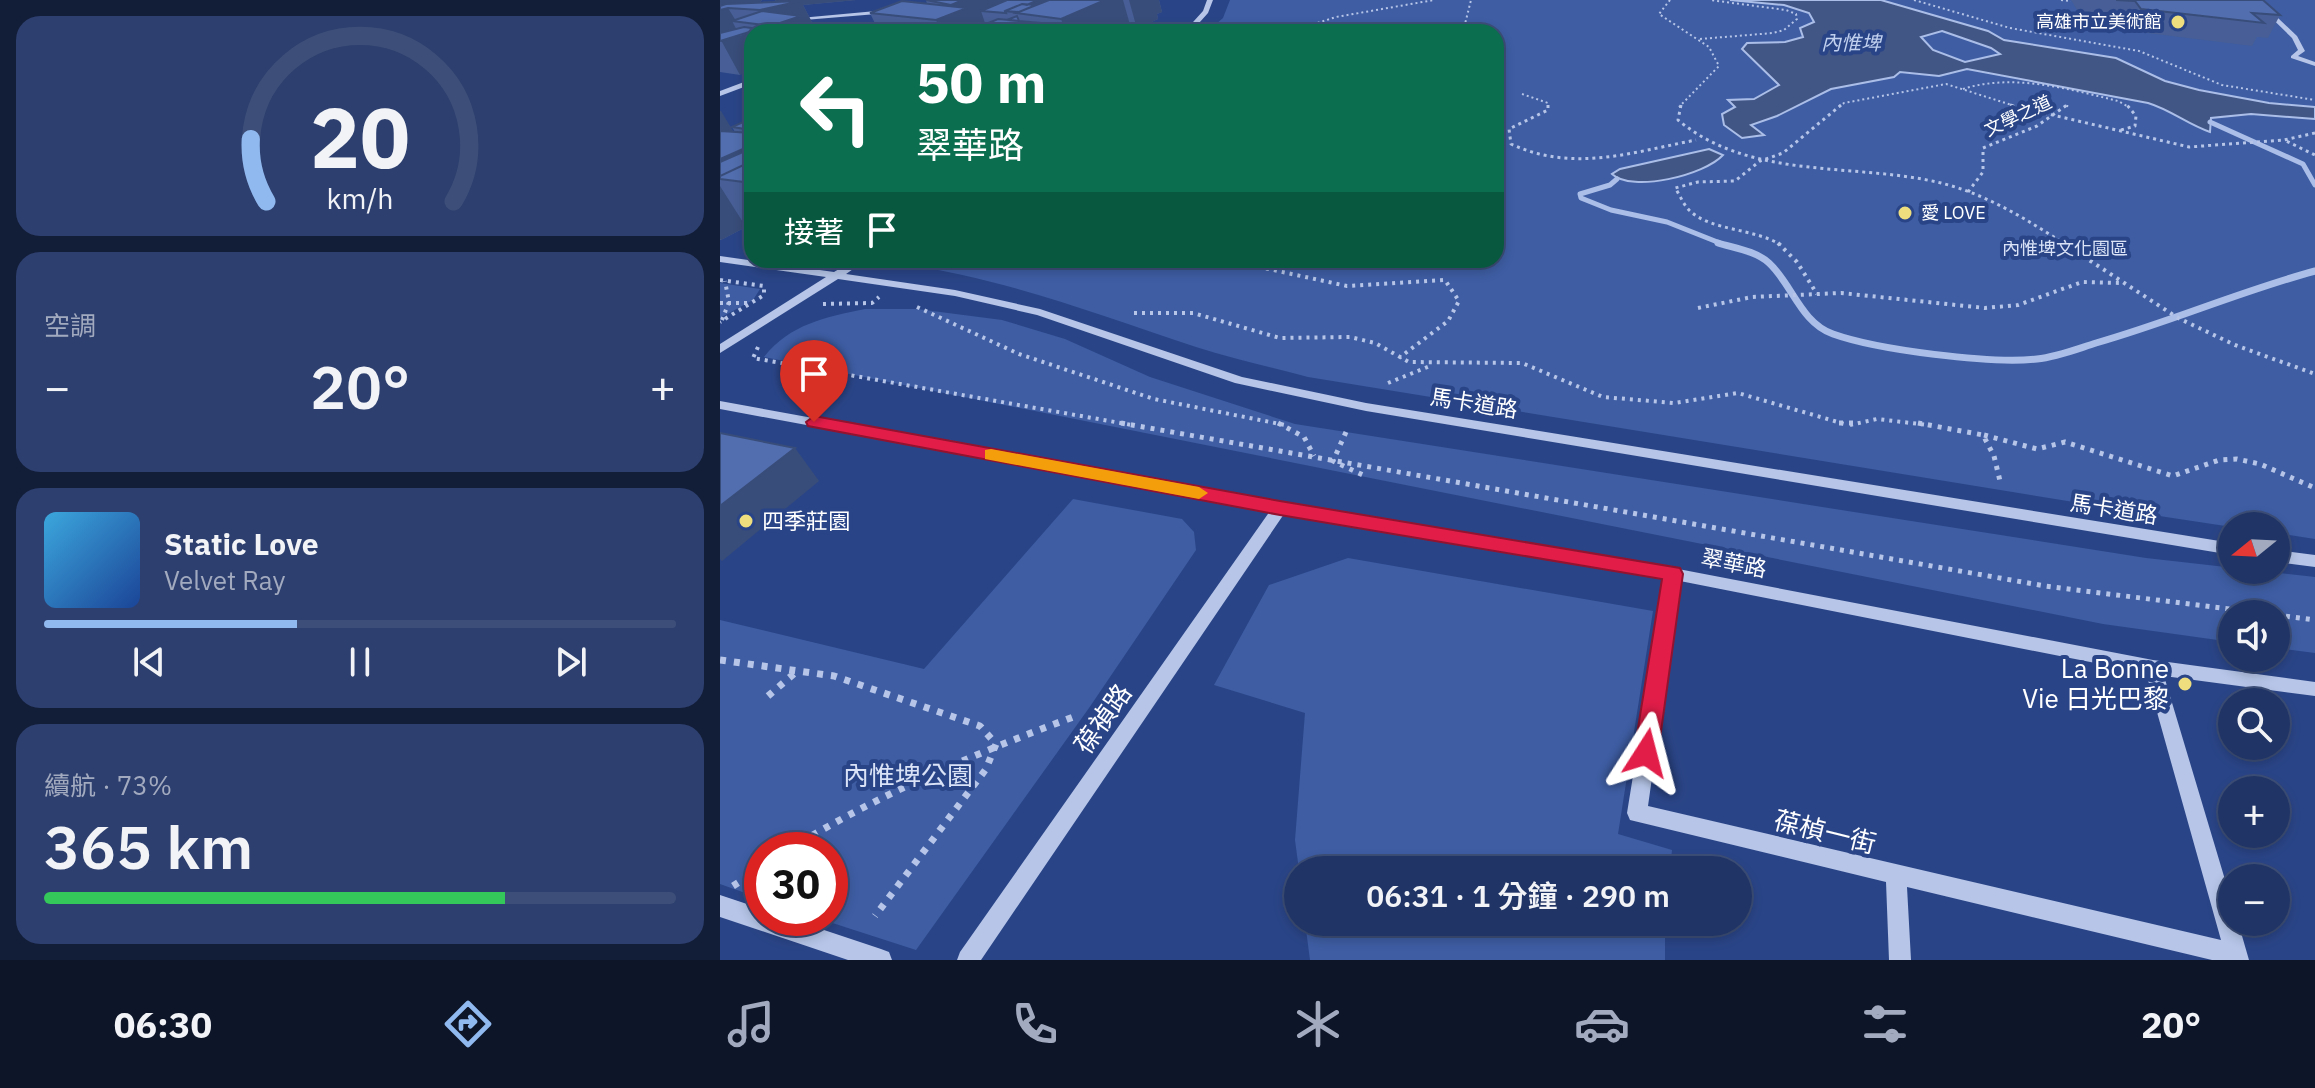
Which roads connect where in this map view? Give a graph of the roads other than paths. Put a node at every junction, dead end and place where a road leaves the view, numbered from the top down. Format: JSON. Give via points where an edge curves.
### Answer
{"nodes":[{"id":1,"x":1210,"y":0,"type":"edge"},
{"id":2,"x":2256,"y":0,"type":"edge"},
{"id":3,"x":898,"y":9,"type":"edge"},
{"id":4,"x":779,"y":18,"type":"edge"},
{"id":5,"x":1195,"y":24,"type":"edge"},
{"id":6,"x":2315,"y":64,"type":"edge"},
{"id":7,"x":744,"y":84,"type":"edge"},
{"id":8,"x":720,"y":94,"type":"edge"},
{"id":9,"x":720,"y":259,"type":"edge"},
{"id":10,"x":744,"y":263,"type":"edge"},
{"id":11,"x":778,"y":268,"type":"edge"},
{"id":12,"x":850,"y":268,"type":"edge"},
{"id":13,"x":837,"y":277,"type":"junction"},
{"id":14,"x":720,"y":349,"type":"edge"},
{"id":15,"x":720,"y":405,"type":"edge"},
{"id":16,"x":1280,"y":508,"type":"junction"},
{"id":17,"x":2218,"y":547,"type":"edge"},
{"id":18,"x":2290,"y":558,"type":"edge"},
{"id":19,"x":2315,"y":561,"type":"edge"},
{"id":20,"x":1673,"y":574,"type":"junction"},
{"id":21,"x":2153,"y":667,"type":"junction"},
{"id":22,"x":2315,"y":689,"type":"edge"},
{"id":23,"x":1896,"y":876,"type":"junction"},
{"id":24,"x":720,"y":906,"type":"edge"},
{"id":25,"x":2238,"y":958,"type":"edge"},
{"id":26,"x":881,"y":960,"type":"edge"},
{"id":27,"x":968,"y":960,"type":"edge"},
{"id":28,"x":1900,"y":960,"type":"edge"}],
"edges":[{"from":1,"to":5,"type":"street"},
{"from":2,"to":6,"type":"street","via":[[2298,41],[2302,51],[2293,57]]},
{"from":3,"to":4,"type":"street"},
{"from":7,"to":8,"type":"street"},
{"from":9,"to":10,"type":"street","name":"馬卡道路"},
{"from":11,"to":13,"type":"street","name":"馬卡道路"},
{"from":12,"to":13,"type":"street"},
{"from":13,"to":14,"type":"street"},
{"from":13,"to":17,"type":"street","name":"馬卡道路","via":[[955,293],[1040,312],[1200,368],[1298,394]]},
{"from":15,"to":16,"type":"street","name":"翠華路"},
{"from":16,"to":20,"type":"street","name":"翠華路"},
{"from":16,"to":27,"type":"street","name":"葆禎路"},
{"from":18,"to":19,"type":"street"},
{"from":20,"to":21,"type":"street","name":"翠華路"},
{"from":20,"to":23,"type":"street","name":"葆楨一街","via":[[1637,813]]},
{"from":21,"to":22,"type":"street","name":"翠華路"},
{"from":21,"to":25,"type":"street"},
{"from":23,"to":25,"type":"street","name":"葆楨一街"},
{"from":23,"to":28,"type":"street"},
{"from":24,"to":26,"type":"street"}]}
